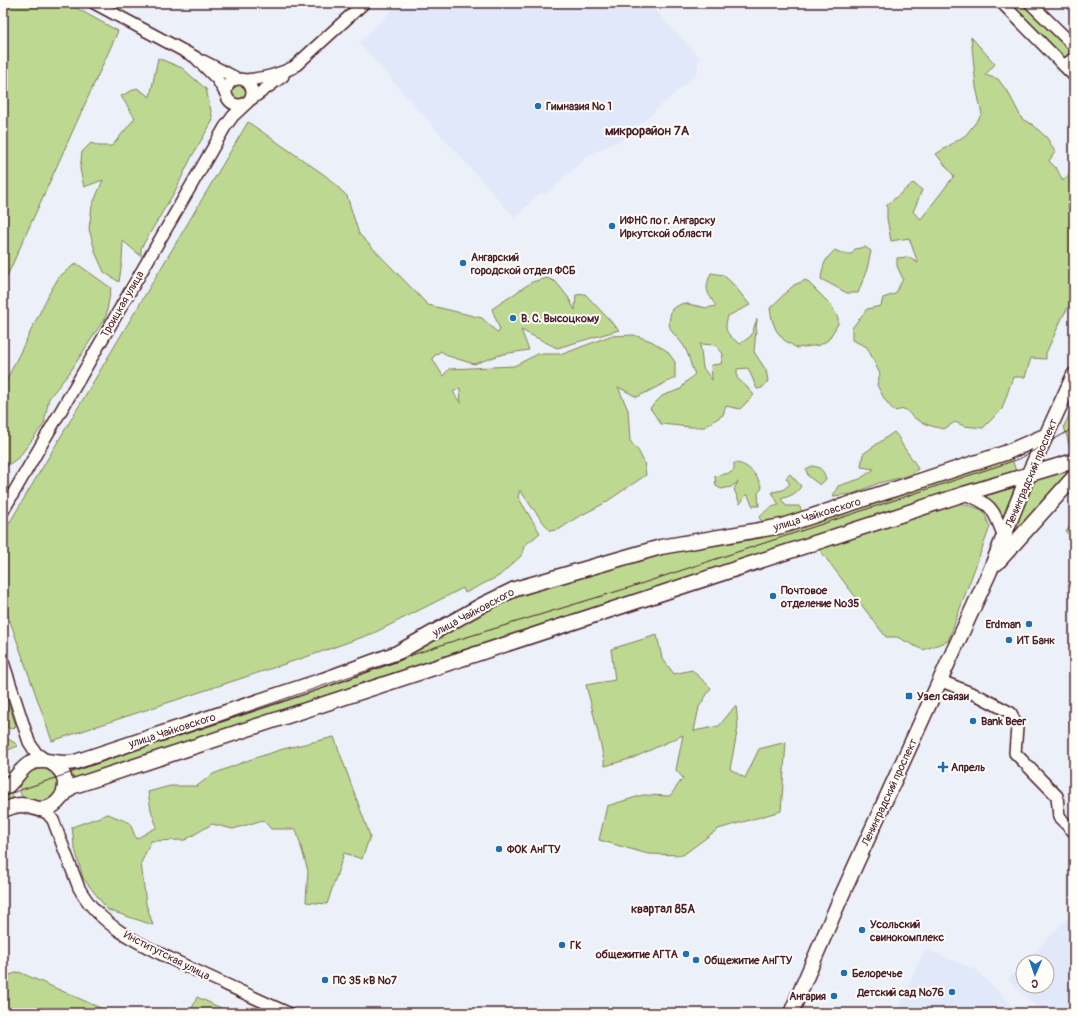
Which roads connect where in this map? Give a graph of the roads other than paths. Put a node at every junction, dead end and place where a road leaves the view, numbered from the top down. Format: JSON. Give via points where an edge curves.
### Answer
{"nodes":[{"id":1,"x":94,"y":3,"type":"edge"},
{"id":2,"x":364,"y":3,"type":"edge"},
{"id":3,"x":1002,"y":3,"type":"edge"},
{"id":4,"x":1030,"y":3,"type":"edge"},
{"id":5,"x":1074,"y":46,"type":"edge"},
{"id":6,"x":195,"y":57,"type":"junction"},
{"id":7,"x":1074,"y":58,"type":"edge"},
{"id":8,"x":1064,"y":66,"type":"junction"},
{"id":9,"x":294,"y":67,"type":"junction"},
{"id":10,"x":1074,"y":76,"type":"edge"},
{"id":11,"x":241,"y":79,"type":"junction"},
{"id":12,"x":227,"y":96,"type":"junction"},
{"id":13,"x":249,"y":101,"type":"junction"},
{"id":14,"x":225,"y":127,"type":"junction"},
{"id":15,"x":1074,"y":375,"type":"edge"},
{"id":16,"x":1047,"y":434,"type":"junction"},
{"id":17,"x":1074,"y":461,"type":"edge"},
{"id":18,"x":1029,"y":473,"type":"junction"},
{"id":19,"x":1074,"y":477,"type":"edge"},
{"id":20,"x":964,"y":494,"type":"junction"},
{"id":21,"x":3,"y":511,"type":"edge"},
{"id":22,"x":1004,"y":536,"type":"junction"},
{"id":23,"x":990,"y":571,"type":"junction"},
{"id":24,"x":3,"y":662,"type":"edge"},
{"id":25,"x":939,"y":680,"type":"junction"},
{"id":26,"x":29,"y":742,"type":"junction"},
{"id":27,"x":49,"y":762,"type":"junction"},
{"id":28,"x":22,"y":770,"type":"junction"},
{"id":29,"x":3,"y":789,"type":"edge"},
{"id":30,"x":63,"y":794,"type":"junction"},
{"id":31,"x":35,"y":808,"type":"junction"},
{"id":32,"x":3,"y":810,"type":"edge"},
{"id":33,"x":56,"y":827,"type":"junction"},
{"id":34,"x":1074,"y":832,"type":"edge"},
{"id":35,"x":288,"y":1013,"type":"edge"},
{"id":36,"x":791,"y":1013,"type":"edge"}],
"edges":[{"from":1,"to":6,"type":"street"},
{"from":2,"to":9,"type":"street","name":"Троицкая улица"},
{"from":3,"to":8,"type":"street"},
{"from":4,"to":5,"type":"street"},
{"from":6,"to":11,"type":"street"},
{"from":6,"to":12,"type":"street","via":[[217,80]]},
{"from":7,"to":8,"type":"street"},
{"from":8,"to":10,"type":"street"},
{"from":9,"to":11,"type":"street","via":[[268,77]]},
{"from":9,"to":13,"type":"street","name":"Троицкая улица"},
{"from":11,"to":12,"type":"street","via":[[228,84]]},
{"from":11,"to":13,"type":"street","via":[[252,88]]},
{"from":12,"to":13,"type":"street","via":[[233,104],[242,105]]},
{"from":12,"to":14,"type":"street"},
{"from":13,"to":14,"type":"street","name":"Троицкая улица"},
{"from":14,"to":21,"type":"street","name":"Троицкая улица"},
{"from":15,"to":16,"type":"main road","name":"Ленинградский проспект"},
{"from":16,"to":18,"type":"main road","name":"Ленинградский проспект"},
{"from":16,"to":27,"type":"main road","name":"улица Чайковского","via":[[1005,453],[782,526],[661,547],[514,589],[397,653],[75,762]]},
{"from":17,"to":18,"type":"main road"},
{"from":18,"to":20,"type":"main road"},
{"from":18,"to":22,"type":"main road","name":"Ленинградский проспект"},
{"from":19,"to":23,"type":"main road","name":"Ленинградский проспект"},
{"from":20,"to":22,"type":"street","via":[[981,500],[992,508]]},
{"from":20,"to":30,"type":"main road","via":[[71,787]]},
{"from":22,"to":23,"type":"main road","name":"Ленинградский проспект"},
{"from":23,"to":25,"type":"main road","name":"Ленинградский проспект"},
{"from":24,"to":26,"type":"street"},
{"from":25,"to":34,"type":"street","via":[[982,697],[1011,713],[1017,727],[1015,753],[1058,796],[1059,817]]},
{"from":25,"to":36,"type":"main road","name":"Ленинградский проспект"},
{"from":26,"to":27,"type":"street","via":[[36,753]]},
{"from":26,"to":28,"type":"street","via":[[28,756]]},
{"from":27,"to":28,"type":"main road","name":"улица Чайковского","via":[[34,762]]},
{"from":27,"to":30,"type":"main road","via":[[58,768],[65,779]]},
{"from":28,"to":29,"type":"main road","name":"улица Чайковского","via":[[13,782]]},
{"from":28,"to":31,"type":"main road","via":[[17,780],[17,790],[23,801]]},
{"from":30,"to":31,"type":"main road","via":[[51,807]]},
{"from":30,"to":33,"type":"street","via":[[56,811]]},
{"from":31,"to":32,"type":"main road","via":[[23,805]]},
{"from":31,"to":33,"type":"street","name":"Институтская улица","via":[[48,814]]},
{"from":33,"to":35,"type":"street","name":"Институтская улица","via":[[82,895],[105,920],[130,939]]}]}
